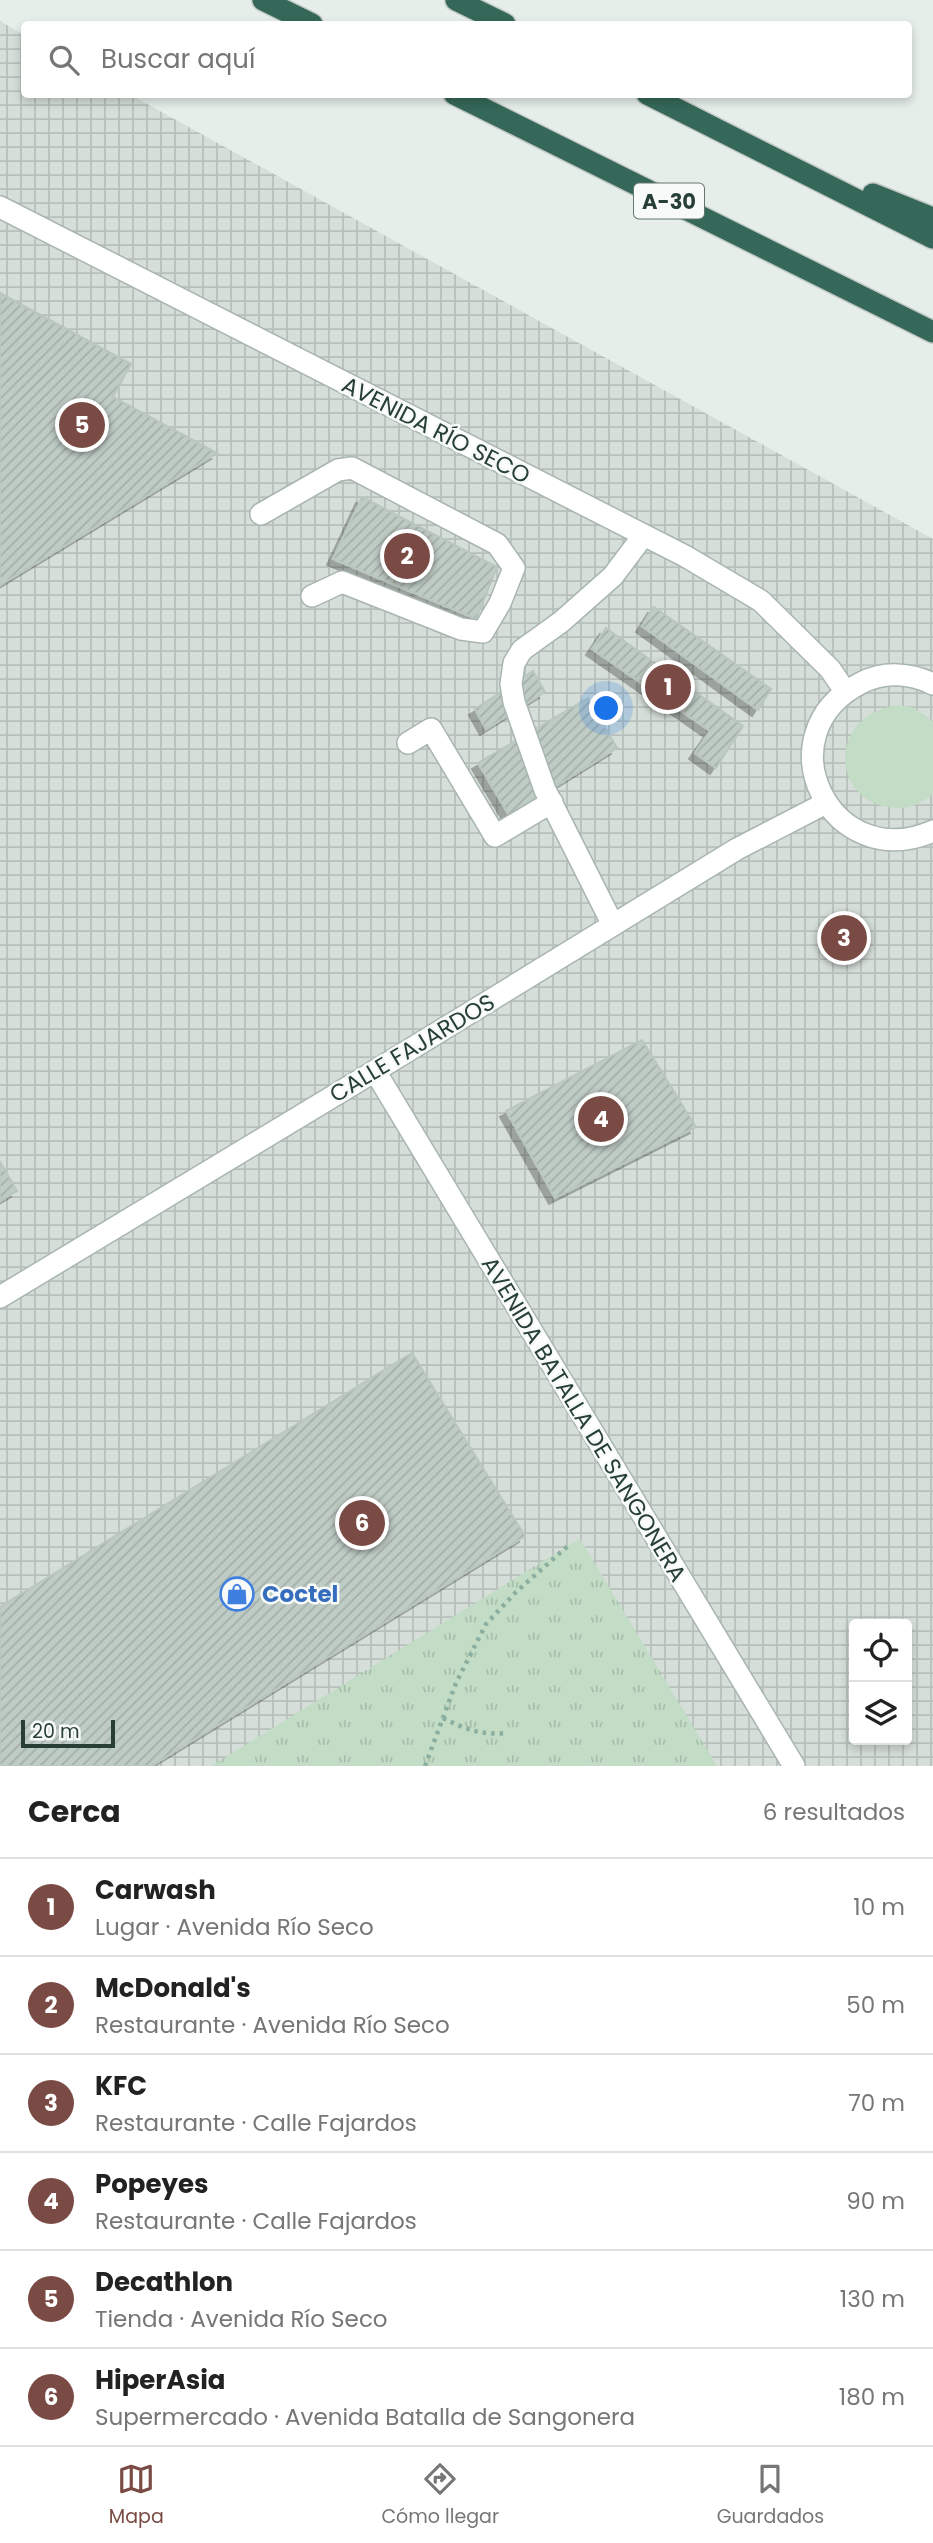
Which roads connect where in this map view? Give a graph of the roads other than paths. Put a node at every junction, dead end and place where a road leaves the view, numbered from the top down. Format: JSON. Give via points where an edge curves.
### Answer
{"nodes":[{"id":1,"x":263,"y":0,"type":"edge"},
{"id":2,"x":456,"y":0,"type":"edge"},
{"id":3,"x":306,"y":21,"type":"edge"},
{"id":4,"x":499,"y":21,"type":"edge"},
{"id":5,"x":462,"y":98,"type":"edge"},
{"id":6,"x":655,"y":98,"type":"edge"},
{"id":7,"x":718,"y":130,"type":"junction"},
{"id":8,"x":0,"y":207,"type":"edge"},
{"id":9,"x":933,"y":218,"type":"edge"},
{"id":10,"x":933,"y":237,"type":"edge"},
{"id":11,"x":933,"y":333,"type":"edge"},
{"id":12,"x":261,"y":514,"type":"dead end"},
{"id":13,"x":643,"y":536,"type":"junction"},
{"id":14,"x":312,"y":596,"type":"dead end"},
{"id":15,"x":933,"y":684,"type":"edge"},
{"id":16,"x":845,"y":691,"type":"junction"},
{"id":17,"x":408,"y":743,"type":"dead end"},
{"id":18,"x":552,"y":802,"type":"junction"},
{"id":19,"x":826,"y":803,"type":"junction"},
{"id":20,"x":933,"y":831,"type":"edge"},
{"id":21,"x":613,"y":925,"type":"junction"},
{"id":22,"x":375,"y":1071,"type":"junction"},
{"id":23,"x":0,"y":1297,"type":"edge"},
{"id":24,"x":794,"y":1766,"type":"edge"}],
"edges":[{"from":1,"to":3,"type":"highway"},
{"from":2,"to":4,"type":"highway"},
{"from":5,"to":11,"type":"highway","number":"A-30"},
{"from":6,"to":7,"type":"highway"},
{"from":7,"to":9,"type":"highway"},
{"from":7,"to":10,"type":"highway"},
{"from":8,"to":13,"type":"street","name":"AVENIDA RÍO SECO"},
{"from":12,"to":14,"type":"street","via":[[338,470],[352,468],[497,544],[514,568],[483,632],[461,629],[342,582]]},
{"from":13,"to":16,"type":"street","name":"AVENIDA RÍO SECO","via":[[761,601],[830,669]]},
{"from":13,"to":18,"type":"street","via":[[613,576],[522,650],[514,663],[514,702]]},
{"from":15,"to":16,"type":"street","via":[[895,674],[869,679]]},
{"from":16,"to":19,"type":"street","via":[[832,703],[815,734],[813,770]]},
{"from":17,"to":18,"type":"street","via":[[431,729],[495,836]]},
{"from":18,"to":21,"type":"street"},
{"from":19,"to":20,"type":"street","via":[[843,822],[866,835],[891,840]]},
{"from":19,"to":21,"type":"street","name":"CALLE FAJARDOS","via":[[737,849]]},
{"from":21,"to":22,"type":"street","name":"CALLE FAJARDOS"},
{"from":22,"to":23,"type":"street","name":"CALLE FAJARDOS"},
{"from":22,"to":24,"type":"street","name":"AVENIDA BATALLA DE SANGONERA"}]}
